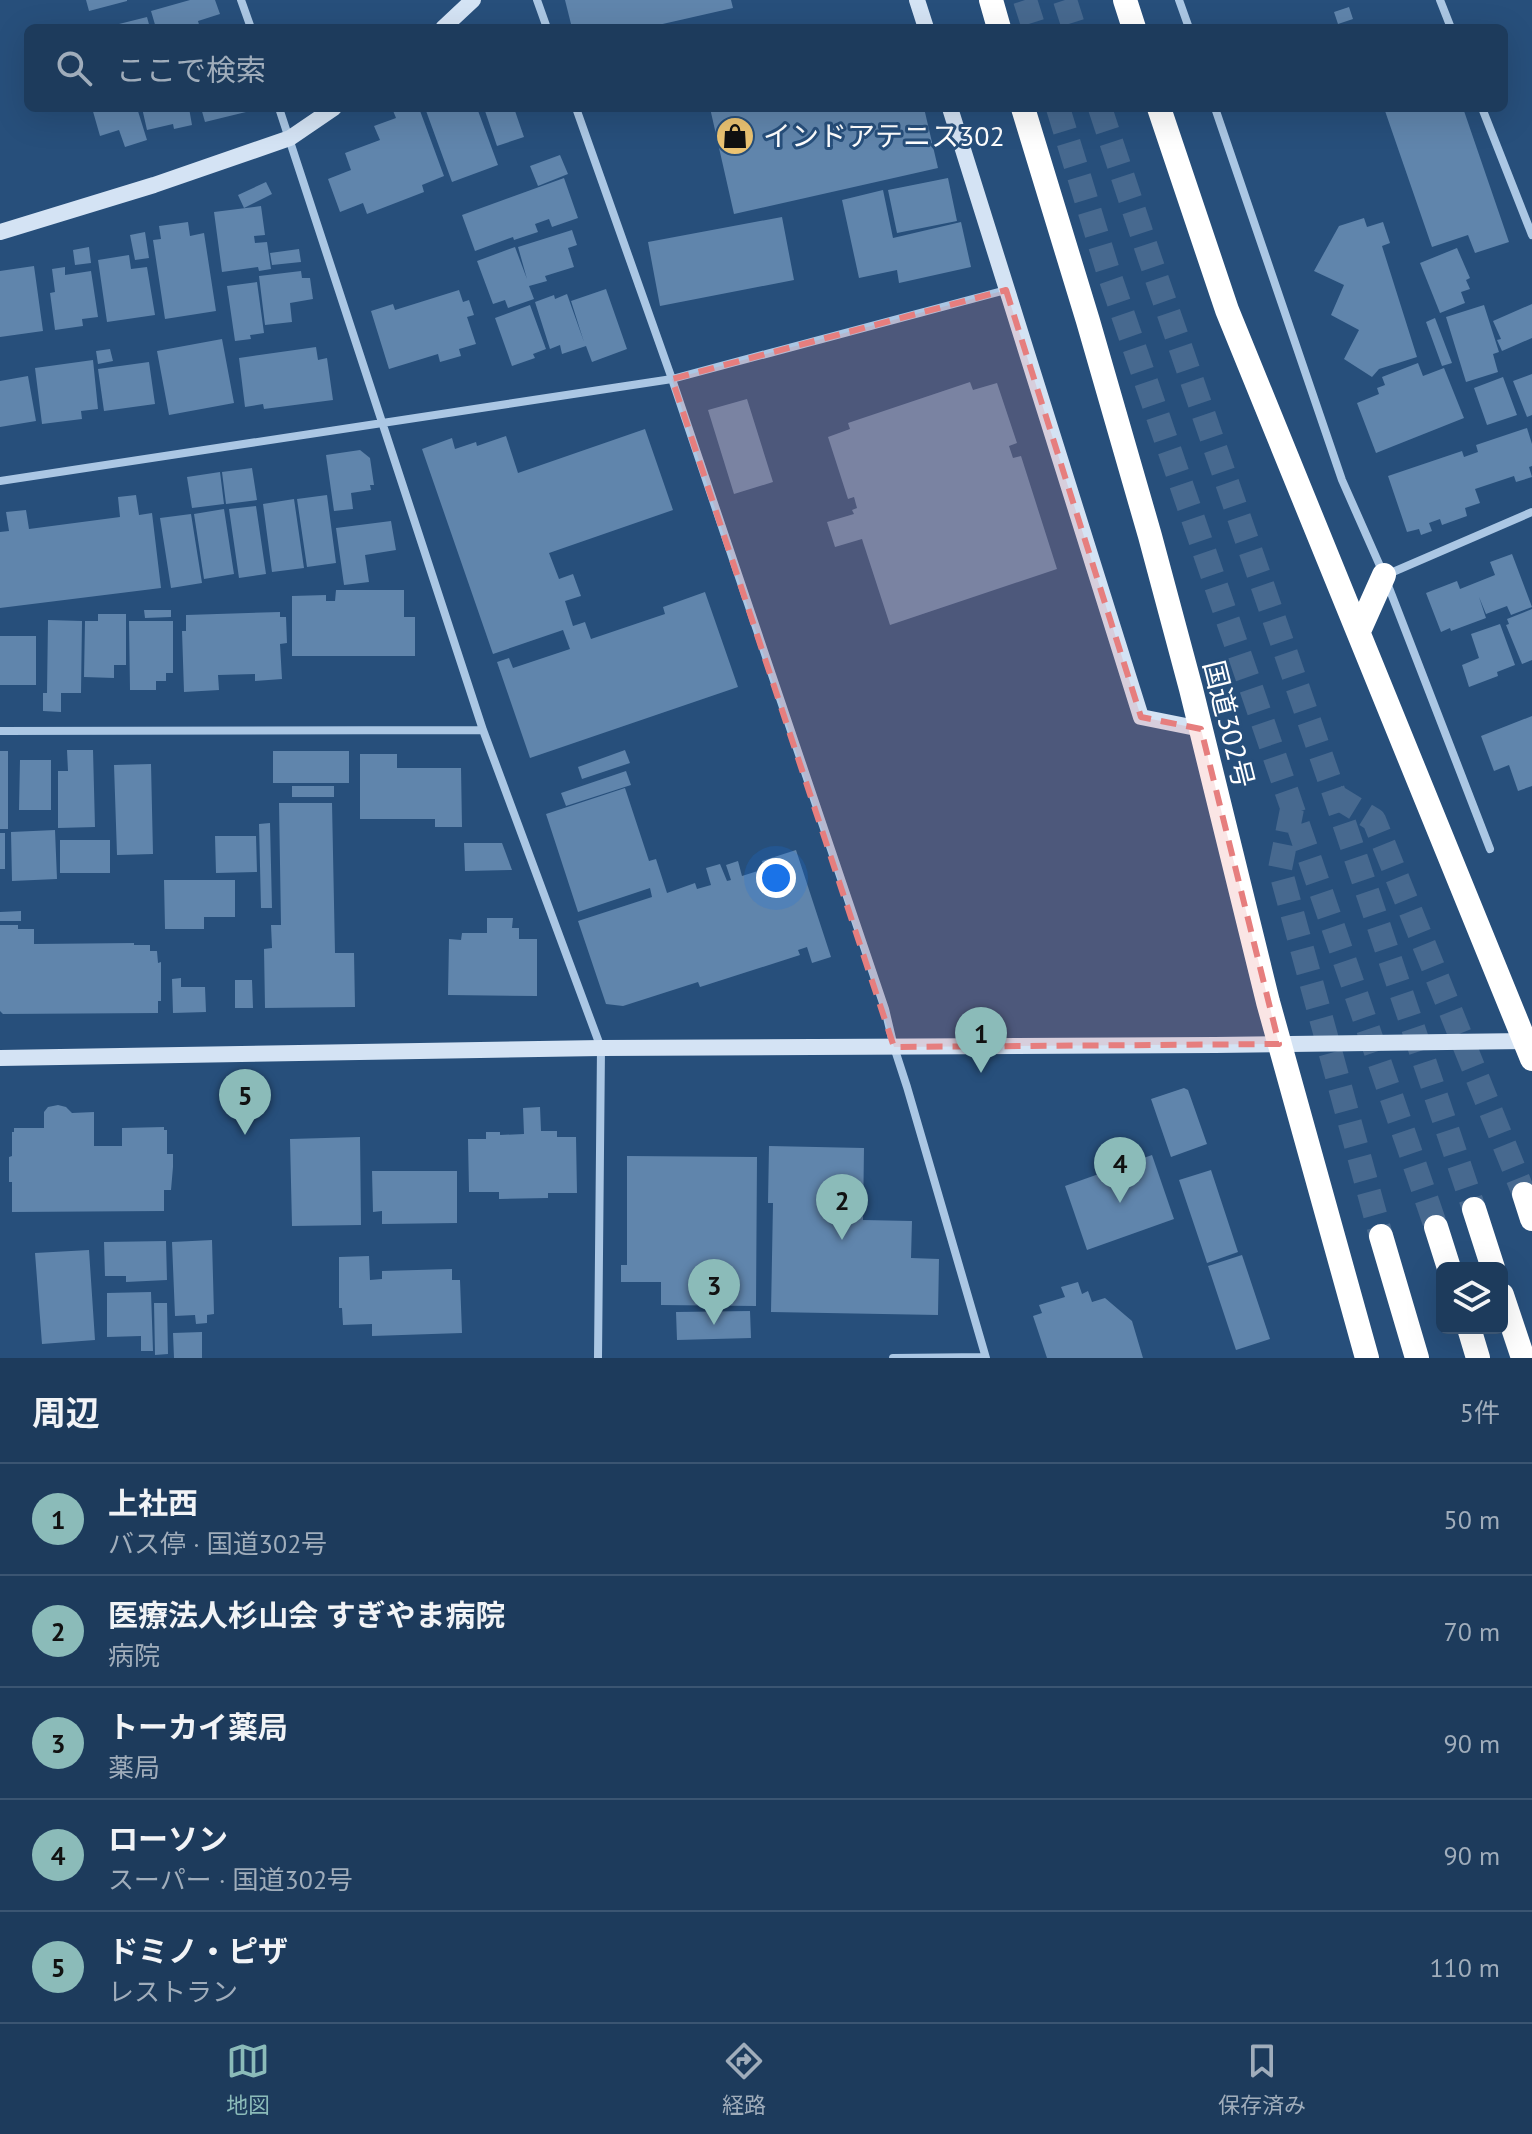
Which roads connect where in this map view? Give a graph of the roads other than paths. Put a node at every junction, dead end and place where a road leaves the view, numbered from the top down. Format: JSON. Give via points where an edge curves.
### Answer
{"nodes":[{"id":1,"x":241,"y":0,"type":"edge"},
{"id":2,"x":473,"y":0,"type":"edge"},
{"id":3,"x":537,"y":0,"type":"edge"},
{"id":4,"x":917,"y":0,"type":"edge"},
{"id":5,"x":991,"y":0,"type":"edge"},
{"id":6,"x":1125,"y":0,"type":"edge"},
{"id":7,"x":1179,"y":0,"type":"edge"},
{"id":8,"x":1440,"y":0,"type":"edge"},
{"id":9,"x":250,"y":24,"type":"edge"},
{"id":10,"x":447,"y":24,"type":"edge"},
{"id":11,"x":546,"y":24,"type":"edge"},
{"id":12,"x":925,"y":24,"type":"edge"},
{"id":13,"x":998,"y":24,"type":"edge"},
{"id":14,"x":1133,"y":24,"type":"edge"},
{"id":15,"x":1188,"y":24,"type":"edge"},
{"id":16,"x":1449,"y":24,"type":"edge"},
{"id":17,"x":280,"y":112,"type":"edge"},
{"id":18,"x":328,"y":112,"type":"edge"},
{"id":19,"x":577,"y":112,"type":"edge"},
{"id":20,"x":951,"y":112,"type":"edge"},
{"id":21,"x":1024,"y":112,"type":"edge"},
{"id":22,"x":1160,"y":112,"type":"edge"},
{"id":23,"x":1216,"y":112,"type":"edge"},
{"id":24,"x":1484,"y":112,"type":"edge"},
{"id":25,"x":290,"y":138,"type":"junction"},
{"id":26,"x":0,"y":232,"type":"edge"},
{"id":27,"x":1532,"y":235,"type":"edge"},
{"id":28,"x":1006,"y":290,"type":"junction"},
{"id":29,"x":672,"y":379,"type":"junction"},
{"id":30,"x":381,"y":422,"type":"junction"},
{"id":31,"x":0,"y":481,"type":"edge"},
{"id":32,"x":1532,"y":512,"type":"edge"},
{"id":33,"x":1384,"y":575,"type":"junction"},
{"id":34,"x":1359,"y":631,"type":"junction"},
{"id":35,"x":1201,"y":729,"type":"junction"},
{"id":36,"x":483,"y":730,"type":"junction"},
{"id":37,"x":0,"y":731,"type":"edge"},
{"id":38,"x":1490,"y":849,"type":"dead end"},
{"id":39,"x":1279,"y":1044,"type":"junction"},
{"id":40,"x":894,"y":1047,"type":"junction"},
{"id":41,"x":1530,"y":1047,"type":"edge"},
{"id":42,"x":601,"y":1048,"type":"junction"},
{"id":43,"x":0,"y":1058,"type":"edge"},
{"id":44,"x":1524,"y":1194,"type":"dead end"},
{"id":45,"x":1474,"y":1209,"type":"tunnel mouth"},
{"id":46,"x":1532,"y":1219,"type":"edge"},
{"id":47,"x":1436,"y":1227,"type":"tunnel mouth"},
{"id":48,"x":1381,"y":1236,"type":"tunnel mouth"},
{"id":49,"x":1447,"y":1262,"type":"edge"},
{"id":50,"x":1491,"y":1262,"type":"edge"},
{"id":51,"x":1508,"y":1313,"type":"edge"},
{"id":52,"x":1471,"y":1334,"type":"edge"},
{"id":53,"x":986,"y":1357,"type":"edge"},
{"id":54,"x":598,"y":1358,"type":"edge"},
{"id":55,"x":893,"y":1358,"type":"edge"},
{"id":56,"x":1367,"y":1358,"type":"edge"},
{"id":57,"x":1415,"y":1358,"type":"edge"},
{"id":58,"x":1478,"y":1358,"type":"edge"},
{"id":59,"x":1523,"y":1358,"type":"edge"}],
"edges":[{"from":1,"to":9,"type":"street"},
{"from":2,"to":10,"type":"street"},
{"from":3,"to":11,"type":"street"},
{"from":4,"to":12,"type":"street"},
{"from":5,"to":13,"type":"highway"},
{"from":6,"to":14,"type":"highway"},
{"from":7,"to":15,"type":"street"},
{"from":8,"to":16,"type":"street"},
{"from":17,"to":25,"type":"street"},
{"from":18,"to":25,"type":"street"},
{"from":19,"to":29,"type":"street"},
{"from":20,"to":28,"type":"street"},
{"from":21,"to":35,"type":"highway","name":"国道302号","via":[[1126,451]]},
{"from":22,"to":34,"type":"highway","via":[[1227,310]]},
{"from":23,"to":33,"type":"street","via":[[1342,480]]},
{"from":24,"to":27,"type":"street"},
{"from":25,"to":26,"type":"street"},
{"from":25,"to":30,"type":"street"},
{"from":28,"to":29,"type":"street"},
{"from":28,"to":35,"type":"street","via":[[1141,717]]},
{"from":29,"to":30,"type":"street"},
{"from":29,"to":40,"type":"street"},
{"from":30,"to":31,"type":"street"},
{"from":30,"to":36,"type":"street"},
{"from":32,"to":33,"type":"street"},
{"from":33,"to":34,"type":"highway"},
{"from":33,"to":38,"type":"street"},
{"from":34,"to":41,"type":"highway"},
{"from":35,"to":39,"type":"highway","name":"国道302号"},
{"from":36,"to":37,"type":"street"},
{"from":36,"to":42,"type":"street"},
{"from":39,"to":40,"type":"street"},
{"from":39,"to":41,"type":"street"},
{"from":39,"to":56,"type":"highway","name":"国道302号"},
{"from":40,"to":42,"type":"street"},
{"from":40,"to":53,"type":"street"},
{"from":42,"to":43,"type":"street"},
{"from":42,"to":54,"type":"street"},
{"from":44,"to":46,"type":"highway"},
{"from":45,"to":50,"type":"highway"},
{"from":47,"to":49,"type":"highway"},
{"from":48,"to":57,"type":"highway"},
{"from":51,"to":59,"type":"highway"},
{"from":52,"to":58,"type":"highway"},
{"from":53,"to":55,"type":"street"}]}
